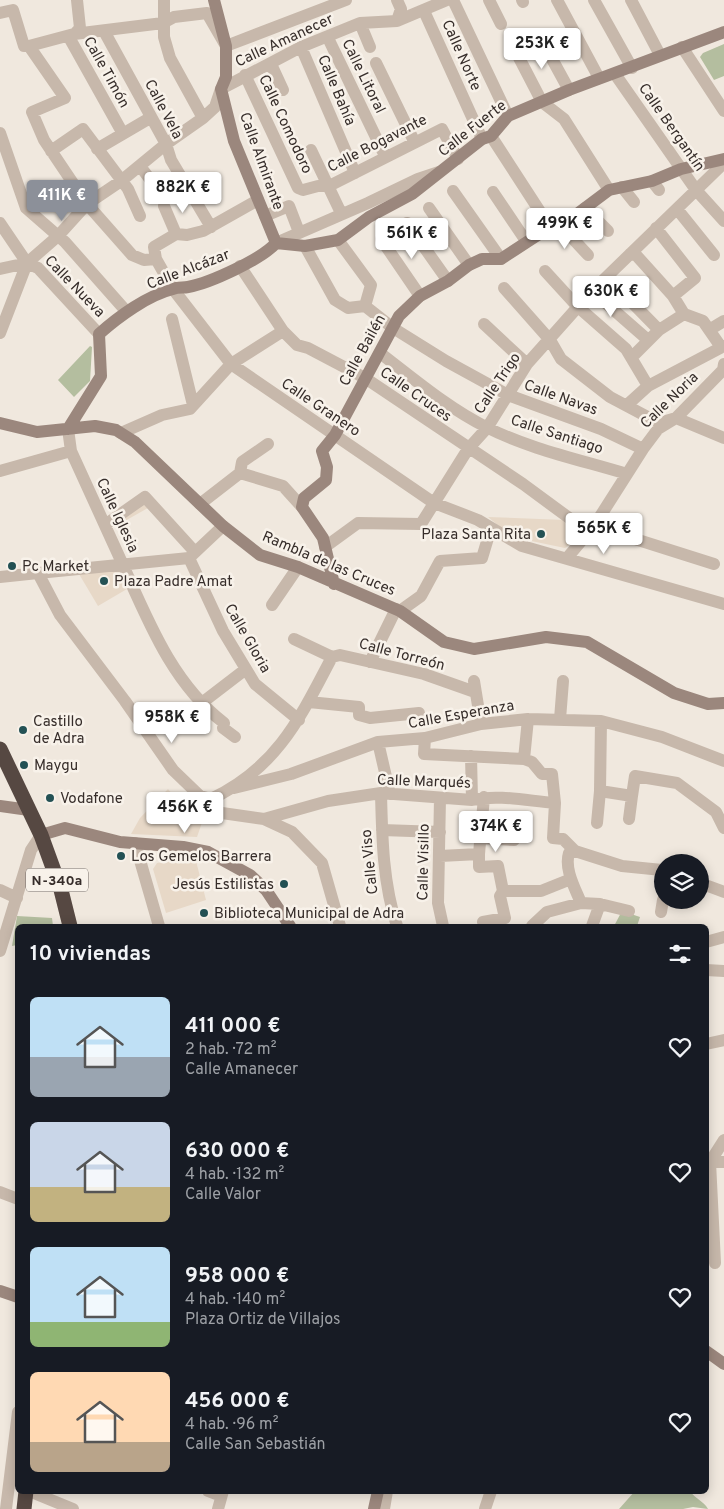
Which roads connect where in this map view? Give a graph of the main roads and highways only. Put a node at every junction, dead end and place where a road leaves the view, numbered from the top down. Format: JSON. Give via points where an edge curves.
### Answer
{"nodes":[{"id":1,"x":0,"y":748,"type":"edge"},
{"id":2,"x":70,"y":924,"type":"edge"},
{"id":3,"x":27,"y":1494,"type":"edge"},
{"id":4,"x":24,"y":1509,"type":"edge"}],
"edges":[{"from":1,"to":2,"type":"highway","number":"N-340a","via":[[41,835]]},
{"from":3,"to":4,"type":"highway"}]}
